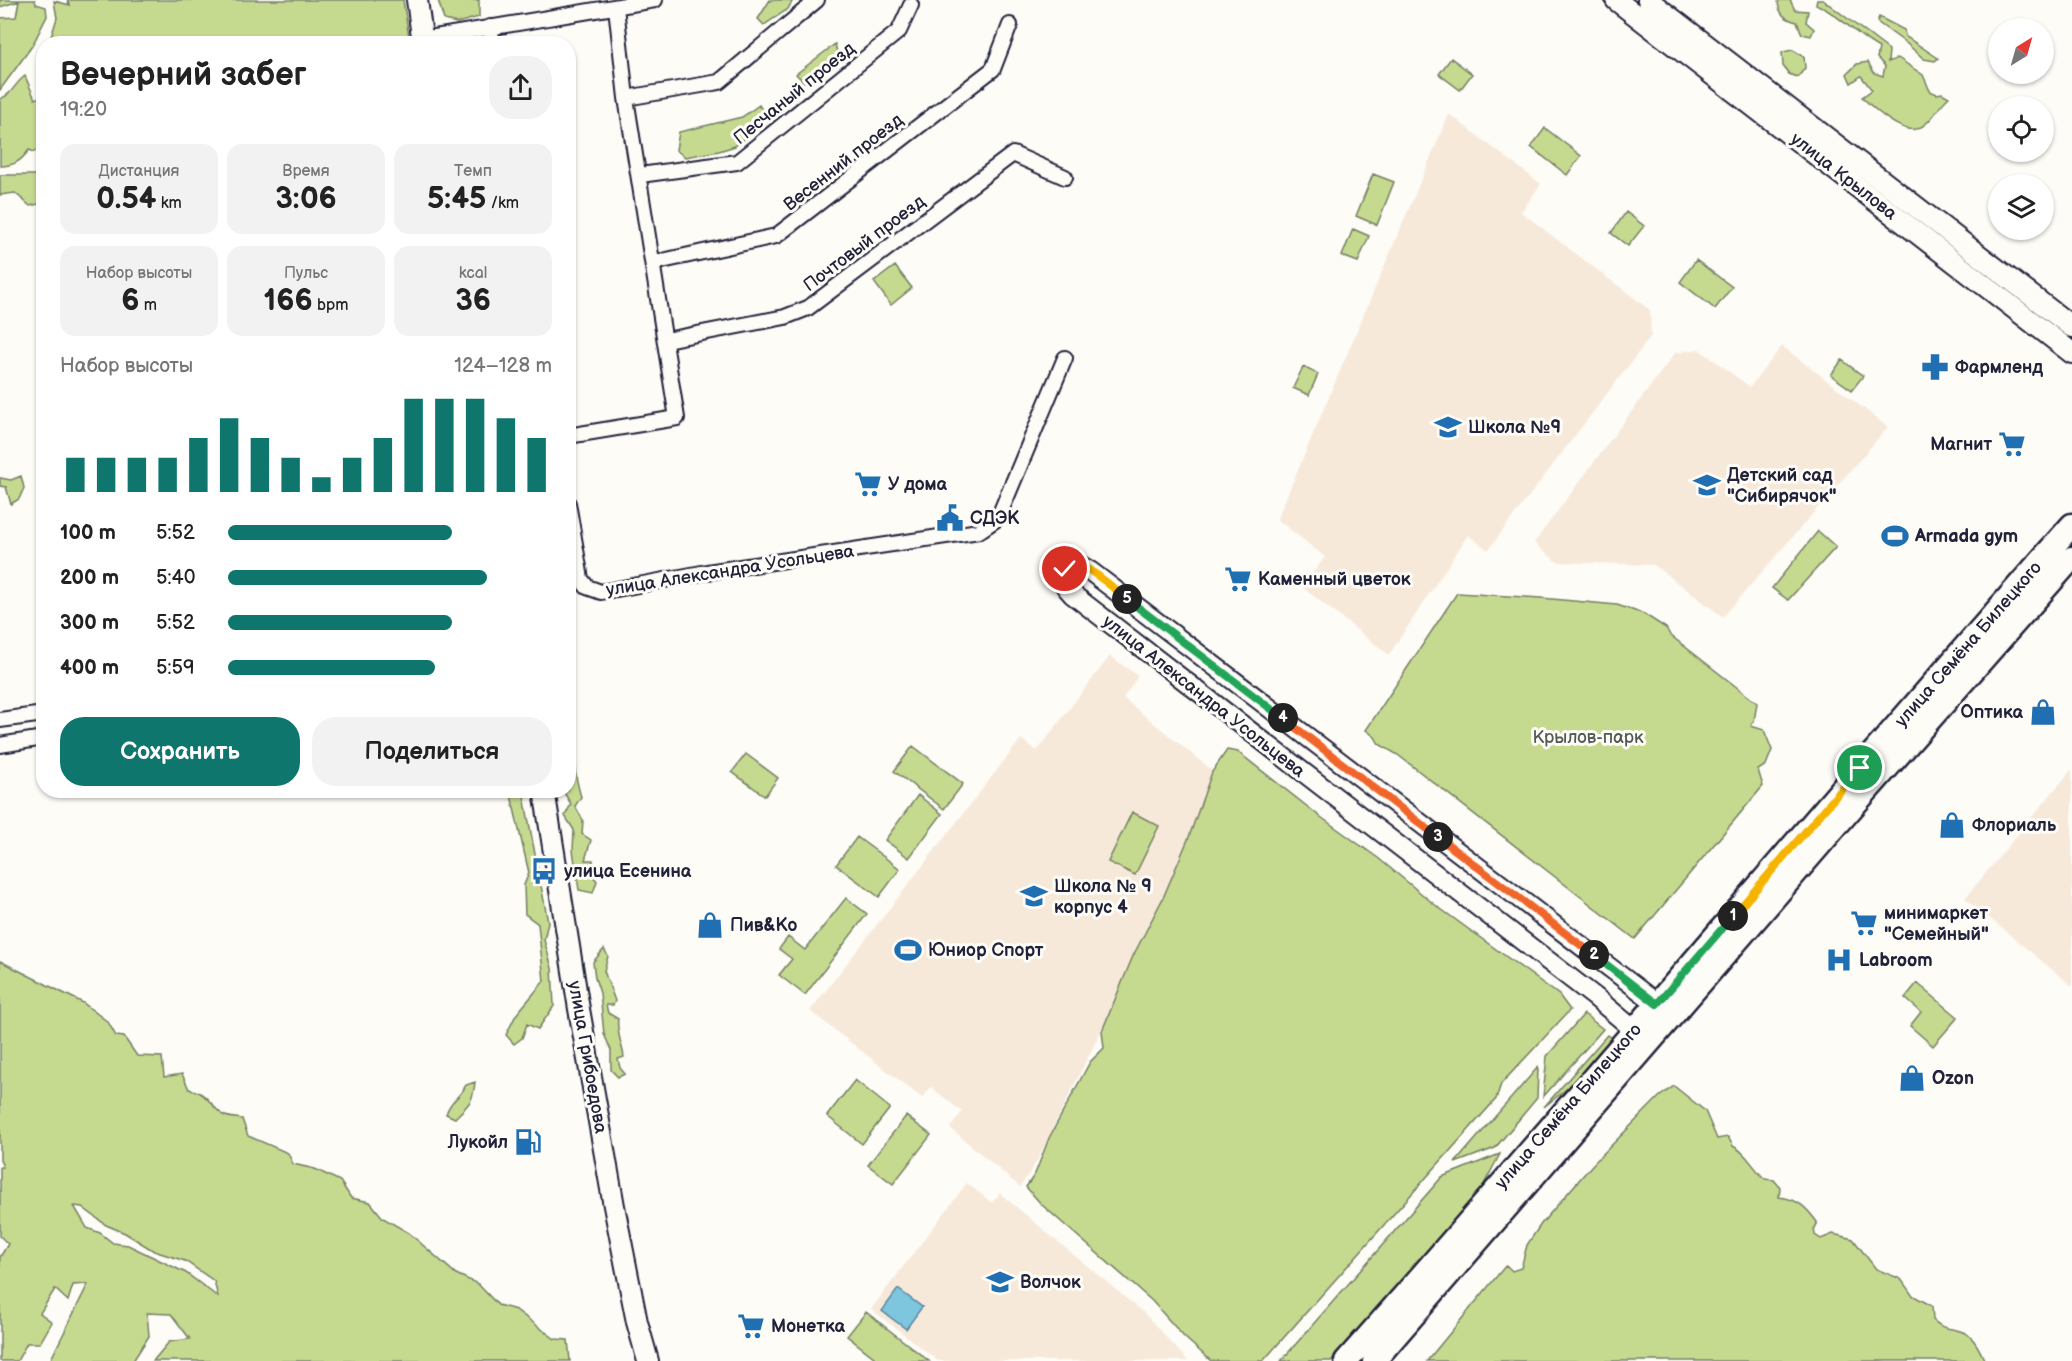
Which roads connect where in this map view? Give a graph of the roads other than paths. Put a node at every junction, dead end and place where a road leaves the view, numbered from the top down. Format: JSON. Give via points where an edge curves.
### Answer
{"nodes":[{"id":1,"x":417,"y":0,"type":"edge"},
{"id":2,"x":656,"y":0,"type":"edge"},
{"id":3,"x":816,"y":0,"type":"edge"},
{"id":4,"x":1616,"y":0,"type":"edge"},
{"id":5,"x":1648,"y":0,"type":"edge"},
{"id":6,"x":911,"y":5,"type":"dead end"},
{"id":7,"x":616,"y":8,"type":"junction"},
{"id":8,"x":1010,"y":25,"type":"dead end"},
{"id":9,"x":490,"y":27,"type":"junction"},
{"id":10,"x":422,"y":36,"type":"edge"},
{"id":11,"x":447,"y":36,"type":"edge"},
{"id":12,"x":492,"y":36,"type":"edge"},
{"id":13,"x":626,"y":98,"type":"junction"},
{"id":14,"x":640,"y":175,"type":"junction"},
{"id":15,"x":1065,"y":177,"type":"dead end"},
{"id":16,"x":653,"y":263,"type":"junction"},
{"id":17,"x":2072,"y":327,"type":"edge"},
{"id":18,"x":666,"y":340,"type":"junction"},
{"id":19,"x":2072,"y":353,"type":"edge"},
{"id":20,"x":1065,"y":358,"type":"dead end"},
{"id":21,"x":576,"y":435,"type":"edge"},
{"id":22,"x":2072,"y":525,"type":"edge"},
{"id":23,"x":576,"y":550,"type":"edge"},
{"id":24,"x":2072,"y":558,"type":"edge"},
{"id":25,"x":36,"y":715,"type":"edge"},
{"id":26,"x":0,"y":720,"type":"edge"},
{"id":27,"x":36,"y":739,"type":"edge"},
{"id":28,"x":0,"y":745,"type":"edge"},
{"id":29,"x":545,"y":798,"type":"edge"},
{"id":30,"x":1664,"y":1009,"type":"junction"},
{"id":31,"x":1641,"y":1036,"type":"junction"},
{"id":32,"x":637,"y":1322,"type":"junction"},
{"id":33,"x":634,"y":1361,"type":"edge"},
{"id":34,"x":648,"y":1361,"type":"edge"},
{"id":35,"x":1346,"y":1361,"type":"edge"},
{"id":36,"x":1374,"y":1361,"type":"edge"}],
"edges":[{"from":1,"to":10,"type":"main road"},
{"from":2,"to":7,"type":"street"},
{"from":3,"to":13,"type":"street","via":[[719,82]]},
{"from":4,"to":19,"type":"main road","name":"улица Крылова"},
{"from":5,"to":17,"type":"main road","name":"улица Крылова"},
{"from":6,"to":14,"type":"street","name":"Песчаный проезд","via":[[899,31],[737,162]]},
{"from":7,"to":9,"type":"street"},
{"from":7,"to":13,"type":"street"},
{"from":8,"to":16,"type":"street","name":"Весенний проезд","via":[[993,69],[776,236]]},
{"from":9,"to":11,"type":"street"},
{"from":9,"to":12,"type":"street"},
{"from":13,"to":14,"type":"street"},
{"from":14,"to":16,"type":"street"},
{"from":15,"to":18,"type":"street","name":"Почтовый проезд","via":[[1014,154],[808,308],[785,317]]},
{"from":16,"to":18,"type":"street"},
{"from":18,"to":21,"type":"street","via":[[677,418]]},
{"from":20,"to":23,"type":"street","name":"улица Александра Усольцева","via":[[998,518],[979,531],[602,592],[587,587],[581,579]]},
{"from":22,"to":30,"type":"main road","name":"улица Семёна Билецкого","via":[[1962,649]]},
{"from":24,"to":30,"type":"main road","name":"улица Семёна Билецкого","via":[[1693,992]]},
{"from":25,"to":26,"type":"street"},
{"from":27,"to":28,"type":"street"},
{"from":29,"to":32,"type":"main road","name":"улица Грибоедова","via":[[579,1009]]},
{"from":30,"to":31,"type":"main road","name":"улица Семёна Билецкого"},
{"from":30,"to":31,"type":"street","name":"улица Александра Усольцева","via":[[1090,571],[1076,563],[1065,569],[1061,580],[1072,594]]},
{"from":31,"to":35,"type":"main road","name":"улица Семёна Билецкого"},
{"from":31,"to":36,"type":"main road","name":"улица Семёна Билецкого"},
{"from":32,"to":33,"type":"main road"},
{"from":32,"to":34,"type":"main road"}]}
